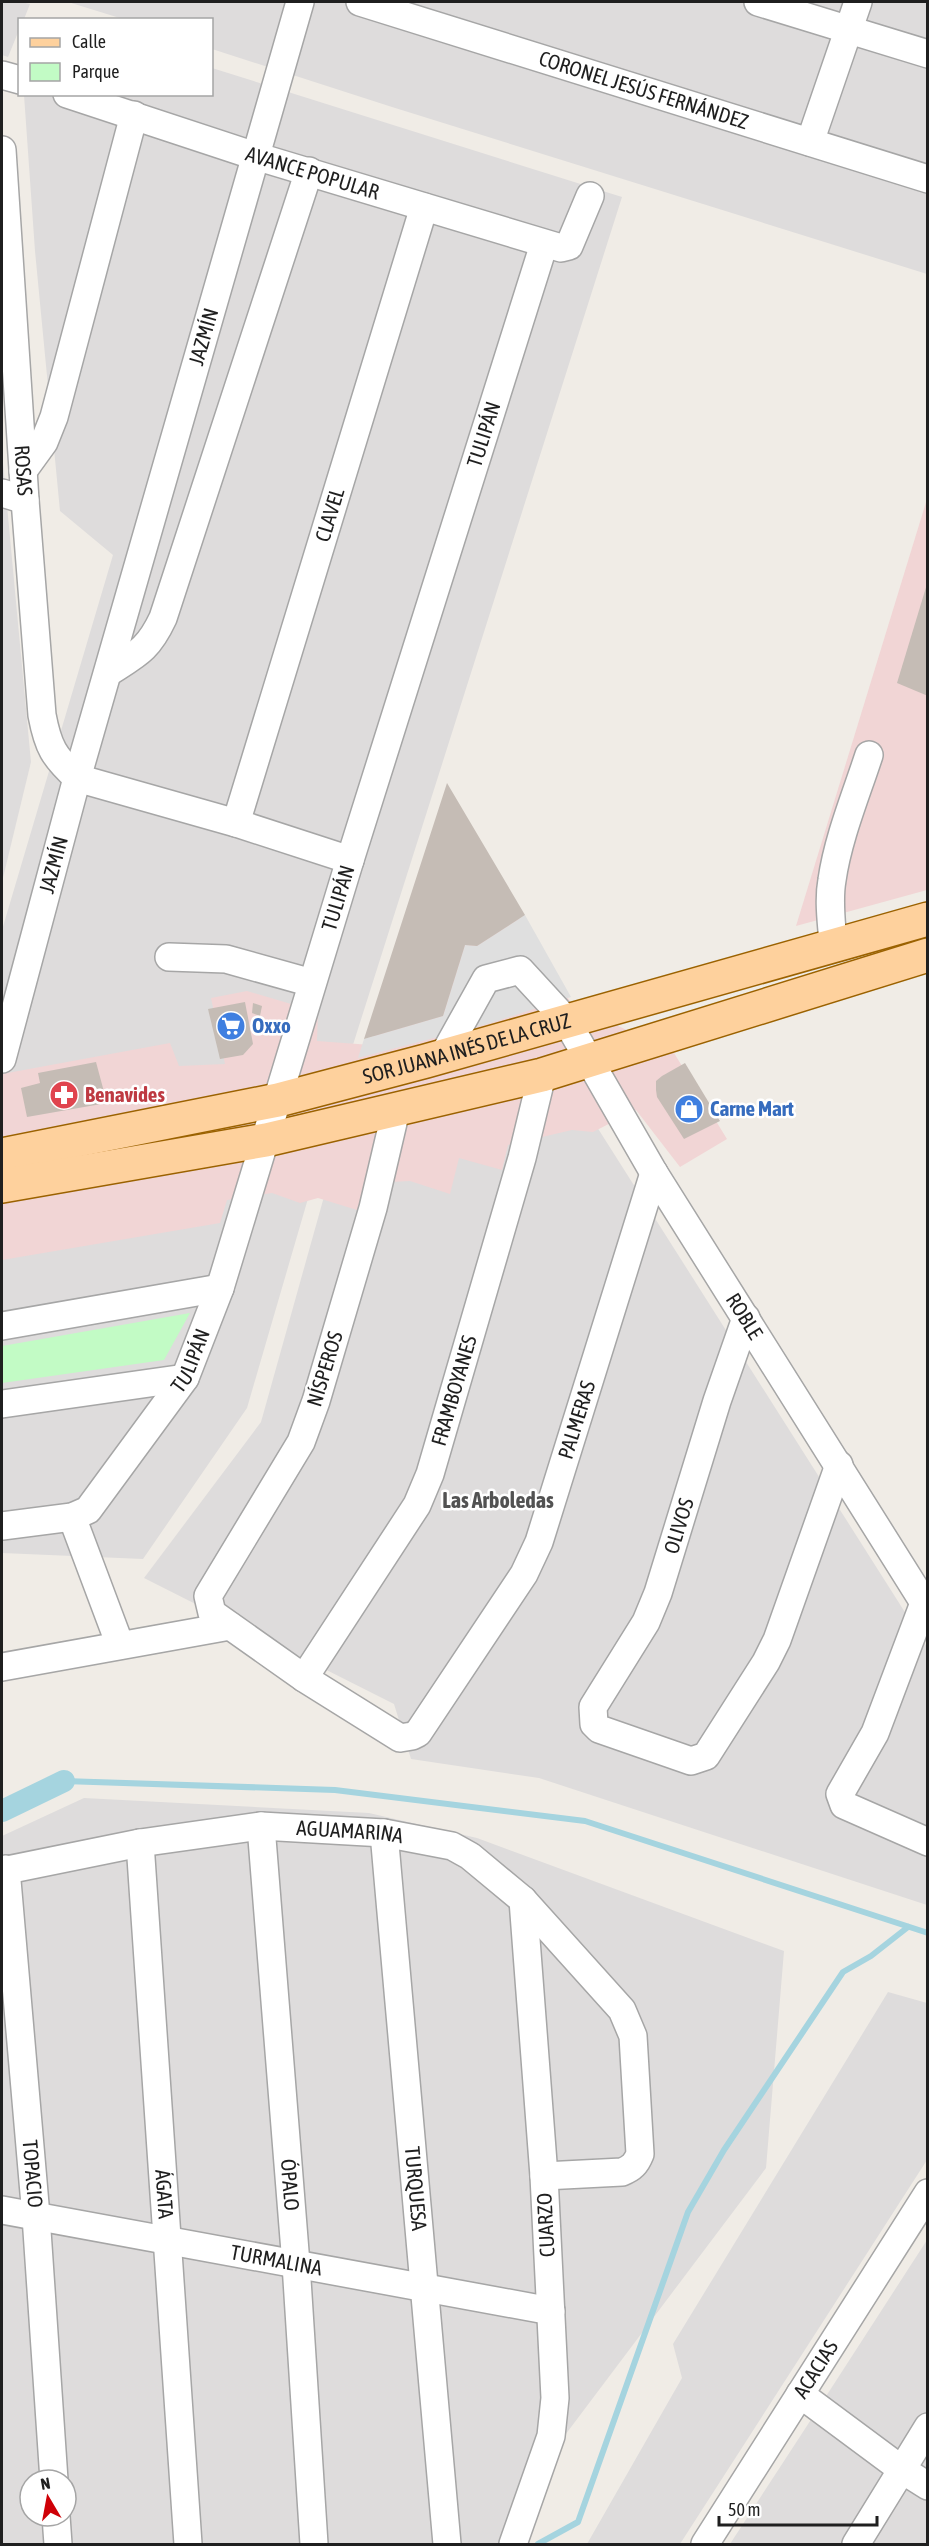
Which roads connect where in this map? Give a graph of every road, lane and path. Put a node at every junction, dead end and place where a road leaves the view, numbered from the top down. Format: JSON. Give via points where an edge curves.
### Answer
{"nodes":[{"id":1,"x":300,"y":2,"type":"edge"},
{"id":2,"x":360,"y":2,"type":"edge"},
{"id":3,"x":758,"y":2,"type":"edge"},
{"id":4,"x":858,"y":2,"type":"edge"},
{"id":5,"x":850,"y":29,"type":"junction"},
{"id":6,"x":927,"y":54,"type":"edge"},
{"id":7,"x":2,"y":75,"type":"edge"},
{"id":8,"x":18,"y":79,"type":"edge"},
{"id":9,"x":73,"y":96,"type":"edge"},
{"id":10,"x":134,"y":115,"type":"junction"},
{"id":11,"x":810,"y":142,"type":"junction"},
{"id":12,"x":2,"y":150,"type":"edge"},
{"id":13,"x":255,"y":156,"type":"junction"},
{"id":14,"x":309,"y":171,"type":"junction"},
{"id":15,"x":927,"y":179,"type":"edge"},
{"id":16,"x":591,"y":196,"type":"dead end"},
{"id":17,"x":424,"y":207,"type":"junction"},
{"id":18,"x":553,"y":246,"type":"junction"},
{"id":19,"x":23,"y":471,"type":"junction"},
{"id":20,"x":13,"y":496,"type":"edge"},
{"id":21,"x":109,"y":672,"type":"junction"},
{"id":22,"x":869,"y":755,"type":"dead end"},
{"id":23,"x":77,"y":778,"type":"junction"},
{"id":24,"x":236,"y":823,"type":"junction"},
{"id":25,"x":350,"y":860,"type":"junction"},
{"id":26,"x":927,"y":919,"type":"edge"},
{"id":27,"x":833,"y":945,"type":"junction"},
{"id":28,"x":927,"y":955,"type":"edge"},
{"id":29,"x":169,"y":957,"type":"dead end"},
{"id":30,"x":312,"y":983,"type":"junction"},
{"id":31,"x":12,"y":987,"type":"edge"},
{"id":32,"x":566,"y":1020,"type":"junction"},
{"id":33,"x":443,"y":1056,"type":"junction"},
{"id":34,"x":2,"y":1059,"type":"edge"},
{"id":35,"x":588,"y":1060,"type":"junction"},
{"id":36,"x":542,"y":1075,"type":"junction"},
{"id":37,"x":278,"y":1100,"type":"junction"},
{"id":38,"x":396,"y":1110,"type":"junction"},
{"id":39,"x":92,"y":1137,"type":"junction"},
{"id":40,"x":266,"y":1140,"type":"junction"},
{"id":41,"x":2,"y":1155,"type":"edge"},
{"id":42,"x":98,"y":1169,"type":"junction"},
{"id":43,"x":654,"y":1173,"type":"junction"},
{"id":44,"x":2,"y":1186,"type":"edge"},
{"id":45,"x":220,"y":1288,"type":"junction"},
{"id":46,"x":746,"y":1318,"type":"junction"},
{"id":47,"x":2,"y":1326,"type":"edge"},
{"id":48,"x":185,"y":1378,"type":"junction"},
{"id":49,"x":2,"y":1404,"type":"edge"},
{"id":50,"x":839,"y":1466,"type":"junction"},
{"id":51,"x":72,"y":1517,"type":"junction"},
{"id":52,"x":2,"y":1526,"type":"edge"},
{"id":53,"x":926,"y":1606,"type":"edge"},
{"id":54,"x":230,"y":1626,"type":"junction"},
{"id":55,"x":120,"y":1645,"type":"junction"},
{"id":56,"x":2,"y":1667,"type":"edge"},
{"id":57,"x":304,"y":1678,"type":"junction"},
{"id":58,"x":261,"y":1826,"type":"junction"},
{"id":59,"x":384,"y":1833,"type":"junction"},
{"id":60,"x":927,"y":1842,"type":"edge"},
{"id":61,"x":140,"y":1843,"type":"junction"},
{"id":62,"x":4,"y":1870,"type":"edge"},
{"id":63,"x":523,"y":1900,"type":"junction"},
{"id":64,"x":544,"y":2176,"type":"junction"},
{"id":65,"x":927,"y":2193,"type":"edge"},
{"id":66,"x":2,"y":2210,"type":"edge"},
{"id":67,"x":36,"y":2216,"type":"junction"},
{"id":68,"x":166,"y":2238,"type":"junction"},
{"id":69,"x":296,"y":2264,"type":"junction"},
{"id":70,"x":424,"y":2286,"type":"junction"},
{"id":71,"x":551,"y":2311,"type":"junction"},
{"id":72,"x":800,"y":2394,"type":"junction"},
{"id":73,"x":927,"y":2427,"type":"edge"},
{"id":74,"x":53,"y":2468,"type":"edge"},
{"id":75,"x":901,"y":2469,"type":"junction"},
{"id":76,"x":927,"y":2486,"type":"edge"},
{"id":77,"x":57,"y":2528,"type":"edge"},
{"id":78,"x":58,"y":2544,"type":"edge"},
{"id":79,"x":188,"y":2544,"type":"edge"},
{"id":80,"x":314,"y":2544,"type":"edge"},
{"id":81,"x":447,"y":2544,"type":"edge"},
{"id":82,"x":513,"y":2544,"type":"edge"},
{"id":83,"x":705,"y":2544,"type":"edge"},
{"id":84,"x":856,"y":2544,"type":"edge"}],
"edges":[{"from":1,"to":13,"type":"street","name":"JAZMÍN"},
{"from":2,"to":11,"type":"street","name":"CORONEL JESÚS FERNÁNDEZ"},
{"from":3,"to":5,"type":"street"},
{"from":4,"to":5,"type":"street"},
{"from":5,"to":6,"type":"street"},
{"from":5,"to":11,"type":"street"},
{"from":7,"to":8,"type":"street"},
{"from":9,"to":10,"type":"street","name":"AVANCE POPULAR"},
{"from":10,"to":13,"type":"street","name":"AVANCE POPULAR"},
{"from":10,"to":19,"type":"street","via":[[54,417],[44,442]]},
{"from":11,"to":15,"type":"street","name":"CORONEL JESÚS FERNÁNDEZ"},
{"from":12,"to":19,"type":"street","name":"ROSAS"},
{"from":13,"to":14,"type":"street","name":"AVANCE POPULAR"},
{"from":13,"to":21,"type":"street","name":"JAZMÍN"},
{"from":14,"to":17,"type":"street","name":"AVANCE POPULAR"},
{"from":14,"to":21,"type":"street","via":[[163,618],[142,651]]},
{"from":16,"to":18,"type":"street","name":"TULIPÁN","via":[[569,246]]},
{"from":17,"to":18,"type":"street","name":"AVANCE POPULAR"},
{"from":17,"to":24,"type":"street","name":"CLAVEL"},
{"from":18,"to":25,"type":"street","name":"TULIPÁN"},
{"from":19,"to":20,"type":"street","name":"ROSAS"},
{"from":20,"to":23,"type":"street","name":"ROSAS","via":[[46,739],[58,761]]},
{"from":21,"to":23,"type":"street","name":"JAZMÍN"},
{"from":22,"to":27,"type":"street","via":[[832,880]]},
{"from":23,"to":24,"type":"street"},
{"from":23,"to":31,"type":"street","name":"JAZMÍN"},
{"from":24,"to":25,"type":"street"},
{"from":25,"to":30,"type":"street","name":"TULIPÁN"},
{"from":26,"to":27,"type":"main road","name":"SOR JUANA INÉS DE LA CRUZ"},
{"from":27,"to":32,"type":"main road","name":"SOR JUANA INÉS DE LA CRUZ"},
{"from":28,"to":35,"type":"main road","name":"SOR JUANA INÉS DE LA CRUZ"},
{"from":29,"to":30,"type":"street","via":[[226,959]]},
{"from":30,"to":37,"type":"street","name":"TULIPÁN"},
{"from":31,"to":34,"type":"street","name":"JAZMÍN"},
{"from":32,"to":33,"type":"main road","name":"SOR JUANA INÉS DE LA CRUZ"},
{"from":32,"to":33,"type":"street","name":"ROBLE","via":[[520,970],[486,979]]},
{"from":32,"to":35,"type":"street","name":"ROBLE"},
{"from":33,"to":37,"type":"main road","name":"SOR JUANA INÉS DE LA CRUZ"},
{"from":35,"to":36,"type":"main road","name":"SOR JUANA INÉS DE LA CRUZ"},
{"from":35,"to":43,"type":"street","name":"ROBLE"},
{"from":36,"to":38,"type":"main road","name":"SOR JUANA INÉS DE LA CRUZ"},
{"from":36,"to":57,"type":"street","name":"FRAMBOYANES","via":[[522,1158],[430,1474],[417,1505]]},
{"from":37,"to":39,"type":"main road","name":"SOR JUANA INÉS DE LA CRUZ"},
{"from":37,"to":40,"type":"street","name":"TULIPÁN"},
{"from":38,"to":40,"type":"main road","name":"SOR JUANA INÉS DE LA CRUZ"},
{"from":38,"to":54,"type":"street","name":"NÍSPEROS","via":[[373,1208],[301,1442],[208,1596],[212,1613]]},
{"from":39,"to":41,"type":"main road","name":"SOR JUANA INÉS DE LA CRUZ"},
{"from":39,"to":42,"type":"main road"},
{"from":40,"to":42,"type":"main road","name":"SOR JUANA INÉS DE LA CRUZ"},
{"from":40,"to":45,"type":"street","name":"TULIPÁN"},
{"from":42,"to":44,"type":"main road","name":"SOR JUANA INÉS DE LA CRUZ"},
{"from":43,"to":46,"type":"street","name":"ROBLE"},
{"from":43,"to":57,"type":"street","name":"PALMERAS","via":[[539,1542],[524,1574],[418,1733],[400,1738]]},
{"from":45,"to":47,"type":"street"},
{"from":45,"to":48,"type":"street","name":"TULIPÁN"},
{"from":46,"to":50,"type":"street","name":"ROBLE"},
{"from":46,"to":50,"type":"street","name":"OLIVOS","via":[[658,1593],[646,1622],[593,1707],[594,1724],[599,1729],[691,1761],[706,1756],[777,1640]]},
{"from":48,"to":49,"type":"street"},
{"from":48,"to":51,"type":"street","name":"TULIPÁN","via":[[95,1504]]},
{"from":50,"to":53,"type":"street","name":"ROBLE"},
{"from":51,"to":52,"type":"street"},
{"from":51,"to":55,"type":"street"},
{"from":53,"to":60,"type":"street","via":[[875,1733],[840,1794],[844,1805]]},
{"from":54,"to":55,"type":"street"},
{"from":54,"to":57,"type":"street"},
{"from":55,"to":56,"type":"street"},
{"from":58,"to":59,"type":"street","name":"AGUAMARINA"},
{"from":58,"to":61,"type":"street","name":"AGUAMARINA"},
{"from":58,"to":69,"type":"street","name":"ÓPALO"},
{"from":59,"to":63,"type":"street","name":"AGUAMARINA","via":[[452,1846]]},
{"from":59,"to":70,"type":"street","name":"TURQUESA"},
{"from":61,"to":62,"type":"street","name":"AGUAMARINA"},
{"from":61,"to":68,"type":"street","name":"ÁGATA"},
{"from":62,"to":67,"type":"street","name":"TOPACIO"},
{"from":63,"to":64,"type":"street","name":"CUARZO"},
{"from":63,"to":64,"type":"street","name":"AGUAMARINA","via":[[622,2010],[633,2036],[640,2154],[637,2162],[622,2172]]},
{"from":64,"to":71,"type":"street","name":"CUARZO"},
{"from":65,"to":72,"type":"street","name":"ACACIAS"},
{"from":66,"to":67,"type":"street","name":"TURMALINA"},
{"from":67,"to":68,"type":"street","name":"TURMALINA"},
{"from":67,"to":74,"type":"street","name":"TOPACIO"},
{"from":68,"to":69,"type":"street","name":"TURMALINA"},
{"from":68,"to":79,"type":"street","name":"ÁGATA"},
{"from":69,"to":70,"type":"street","name":"TURMALINA"},
{"from":69,"to":80,"type":"street","name":"ÓPALO"},
{"from":70,"to":71,"type":"street","name":"TURMALINA"},
{"from":70,"to":81,"type":"street","name":"TURQUESA"},
{"from":71,"to":82,"type":"street","name":"CUARZO","via":[[555,2398],[550,2436]]},
{"from":72,"to":75,"type":"street"},
{"from":72,"to":83,"type":"street","name":"ACACIAS"},
{"from":73,"to":75,"type":"street"},
{"from":75,"to":76,"type":"street"},
{"from":75,"to":84,"type":"street"},
{"from":77,"to":78,"type":"street"}]}
